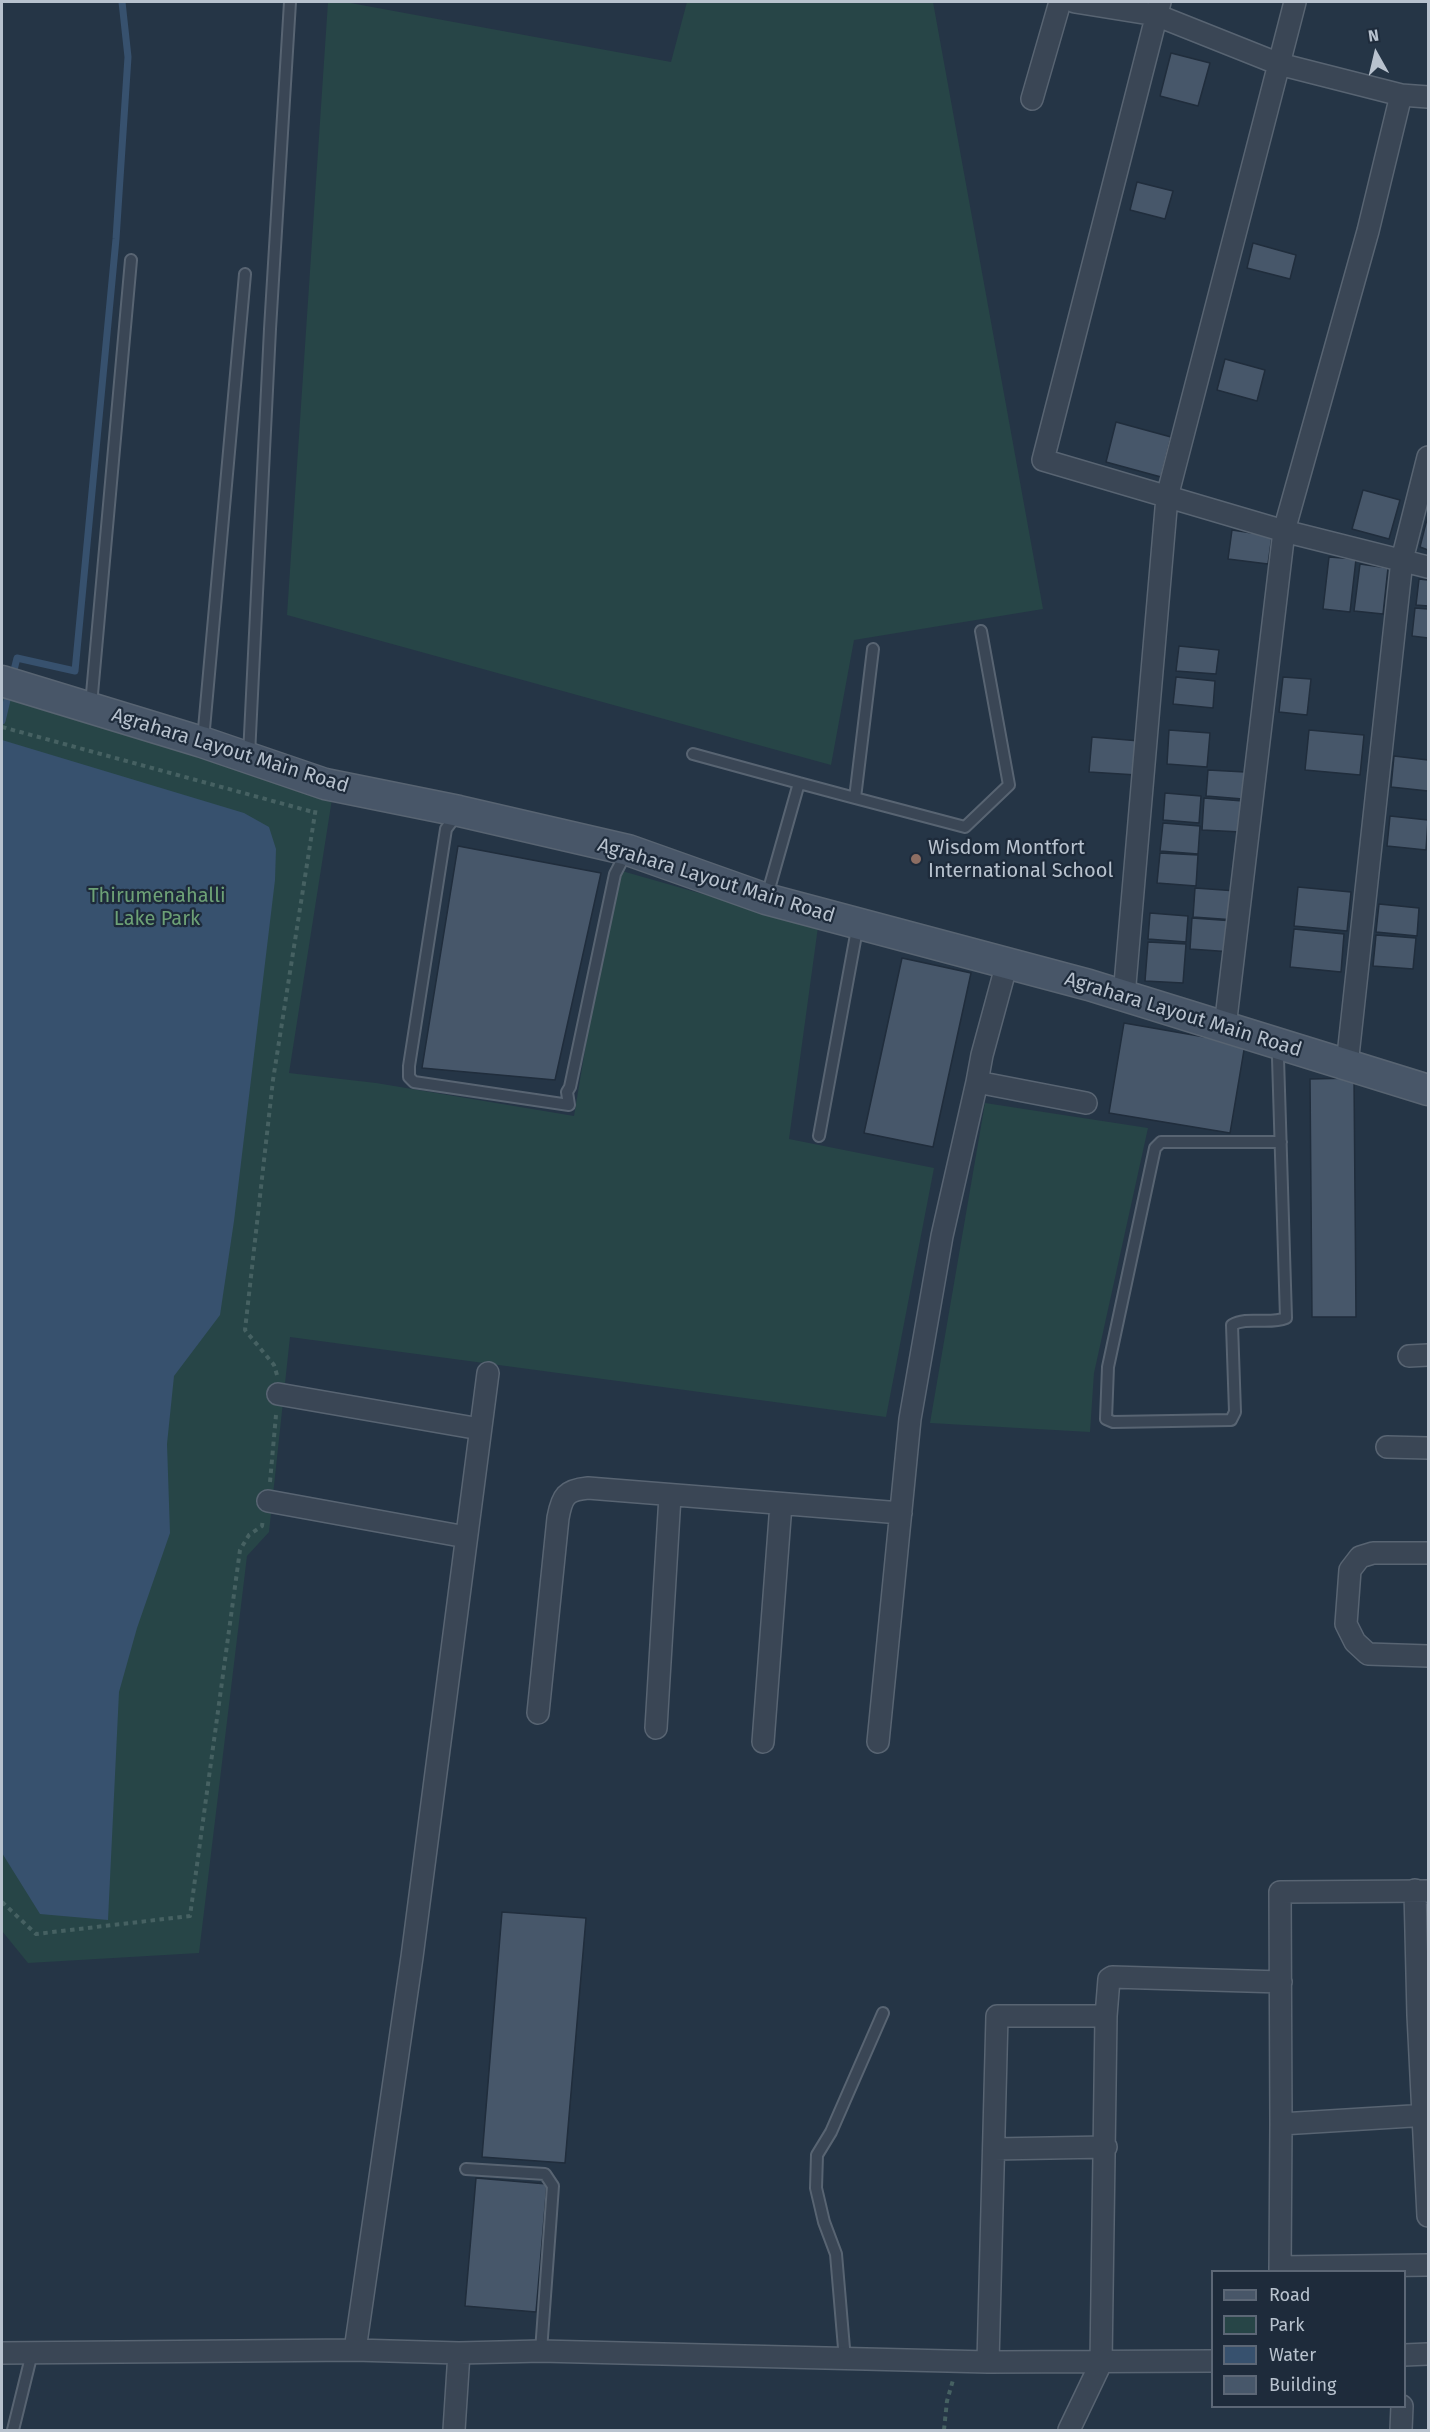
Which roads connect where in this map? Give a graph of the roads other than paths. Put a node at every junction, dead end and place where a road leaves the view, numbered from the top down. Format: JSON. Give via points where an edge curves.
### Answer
{"nodes":[{"id":1,"x":290,"y":2,"type":"edge"},
{"id":2,"x":1060,"y":2,"type":"edge"},
{"id":3,"x":1075,"y":2,"type":"edge"},
{"id":4,"x":1295,"y":2,"type":"edge"},
{"id":5,"x":1158,"y":8,"type":"edge"},
{"id":6,"x":1279,"y":64,"type":"junction"},
{"id":7,"x":1401,"y":95,"type":"junction"},
{"id":8,"x":1428,"y":97,"type":"edge"},
{"id":9,"x":1032,"y":99,"type":"dead end"},
{"id":10,"x":131,"y":260,"type":"dead end"},
{"id":11,"x":245,"y":274,"type":"dead end"},
{"id":12,"x":1428,"y":457,"type":"edge"},
{"id":13,"x":1167,"y":497,"type":"junction"},
{"id":14,"x":1284,"y":531,"type":"junction"},
{"id":15,"x":1402,"y":560,"type":"junction"},
{"id":16,"x":1428,"y":567,"type":"edge"},
{"id":17,"x":981,"y":631,"type":"dead end"},
{"id":18,"x":873,"y":649,"type":"dead end"},
{"id":19,"x":11,"y":684,"type":"edge"},
{"id":20,"x":90,"y":708,"type":"junction"},
{"id":21,"x":202,"y":742,"type":"junction"},
{"id":22,"x":693,"y":754,"type":"dead end"},
{"id":23,"x":249,"y":758,"type":"junction"},
{"id":24,"x":799,"y":783,"type":"junction"},
{"id":25,"x":855,"y":798,"type":"junction"},
{"id":26,"x":459,"y":811,"type":"junction"},
{"id":27,"x":628,"y":850,"type":"junction"},
{"id":28,"x":766,"y":899,"type":"junction"},
{"id":29,"x":858,"y":924,"type":"junction"},
{"id":30,"x":1007,"y":963,"type":"junction"},
{"id":31,"x":1124,"y":996,"type":"junction"},
{"id":32,"x":1225,"y":1027,"type":"junction"},
{"id":33,"x":1277,"y":1043,"type":"junction"},
{"id":34,"x":1347,"y":1065,"type":"junction"},
{"id":35,"x":977,"y":1082,"type":"junction"},
{"id":36,"x":1428,"y":1090,"type":"edge"},
{"id":37,"x":1086,"y":1103,"type":"dead end"},
{"id":38,"x":819,"y":1136,"type":"dead end"},
{"id":39,"x":1281,"y":1142,"type":"junction"},
{"id":40,"x":488,"y":1373,"type":"dead end"},
{"id":41,"x":278,"y":1394,"type":"road end"},
{"id":42,"x":480,"y":1429,"type":"junction"},
{"id":43,"x":1387,"y":1447,"type":"dead end"},
{"id":44,"x":1428,"y":1448,"type":"edge"},
{"id":45,"x":670,"y":1496,"type":"junction"},
{"id":46,"x":268,"y":1501,"type":"road end"},
{"id":47,"x":780,"y":1504,"type":"junction"},
{"id":48,"x":901,"y":1513,"type":"junction"},
{"id":49,"x":466,"y":1537,"type":"junction"},
{"id":50,"x":1428,"y":1553,"type":"edge"},
{"id":51,"x":1428,"y":1656,"type":"edge"},
{"id":52,"x":538,"y":1713,"type":"dead end"},
{"id":53,"x":656,"y":1728,"type":"dead end"},
{"id":54,"x":763,"y":1742,"type":"dead end"},
{"id":55,"x":878,"y":1742,"type":"dead end"},
{"id":56,"x":1422,"y":1890,"type":"edge"},
{"id":57,"x":1281,"y":1982,"type":"junction"},
{"id":58,"x":883,"y":2013,"type":"dead end"},
{"id":59,"x":1423,"y":2015,"type":"edge"},
{"id":60,"x":1106,"y":2016,"type":"junction"},
{"id":61,"x":1426,"y":2115,"type":"edge"},
{"id":62,"x":1281,"y":2124,"type":"junction"},
{"id":63,"x":1106,"y":2147,"type":"junction"},
{"id":64,"x":994,"y":2149,"type":"junction"},
{"id":65,"x":466,"y":2169,"type":"dead end"},
{"id":66,"x":1428,"y":2216,"type":"edge"},
{"id":67,"x":1428,"y":2265,"type":"edge"},
{"id":68,"x":1280,"y":2269,"type":"edge"},
{"id":69,"x":355,"y":2350,"type":"junction"},
{"id":70,"x":541,"y":2351,"type":"junction"},
{"id":71,"x":2,"y":2353,"type":"edge"},
{"id":72,"x":32,"y":2353,"type":"junction"},
{"id":73,"x":459,"y":2353,"type":"junction"},
{"id":74,"x":1428,"y":2354,"type":"edge"},
{"id":75,"x":845,"y":2360,"type":"junction"},
{"id":76,"x":1211,"y":2361,"type":"edge"},
{"id":77,"x":1406,"y":2361,"type":"edge"},
{"id":78,"x":988,"y":2362,"type":"junction"},
{"id":79,"x":1101,"y":2363,"type":"junction"},
{"id":80,"x":1402,"y":2408,"type":"edge"},
{"id":81,"x":1076,"y":2429,"type":"edge"},
{"id":82,"x":13,"y":2430,"type":"edge"},
{"id":83,"x":454,"y":2430,"type":"edge"},
{"id":84,"x":1401,"y":2430,"type":"edge"}],
"edges":[{"from":1,"to":23,"type":"lane"},
{"from":2,"to":9,"type":"street"},
{"from":3,"to":5,"type":"street"},
{"from":4,"to":6,"type":"street"},
{"from":5,"to":6,"type":"street"},
{"from":5,"to":13,"type":"street","via":[[1043,460]]},
{"from":6,"to":7,"type":"street"},
{"from":6,"to":13,"type":"street"},
{"from":7,"to":8,"type":"street"},
{"from":7,"to":14,"type":"street","via":[[1368,231]]},
{"from":10,"to":20,"type":"lane"},
{"from":11,"to":21,"type":"lane"},
{"from":12,"to":15,"type":"street"},
{"from":13,"to":14,"type":"street"},
{"from":13,"to":31,"type":"street"},
{"from":14,"to":15,"type":"street"},
{"from":14,"to":32,"type":"street"},
{"from":15,"to":16,"type":"street"},
{"from":15,"to":34,"type":"street"},
{"from":17,"to":25,"type":"lane","via":[[1009,785],[965,827]]},
{"from":18,"to":25,"type":"lane"},
{"from":19,"to":20,"type":"street","name":"Agrahara Layout Main Road"},
{"from":20,"to":21,"type":"street","name":"Agrahara Layout Main Road"},
{"from":21,"to":23,"type":"street","name":"Agrahara Layout Main Road"},
{"from":22,"to":24,"type":"lane"},
{"from":23,"to":26,"type":"street","name":"Agrahara Layout Main Road","via":[[325,784]]},
{"from":24,"to":25,"type":"lane"},
{"from":24,"to":28,"type":"lane"},
{"from":26,"to":27,"type":"street","name":"Agrahara Layout Main Road"},
{"from":26,"to":27,"type":"lane","via":[[446,829],[409,1066],[409,1077],[414,1082],[568,1106],[567,1092],[615,874]]},
{"from":27,"to":28,"type":"street","name":"Agrahara Layout Main Road"},
{"from":28,"to":29,"type":"street","name":"Agrahara Layout Main Road"},
{"from":29,"to":30,"type":"street","name":"Agrahara Layout Main Road"},
{"from":29,"to":38,"type":"lane"},
{"from":30,"to":31,"type":"street","name":"Agrahara Layout Main Road"},
{"from":30,"to":35,"type":"street"},
{"from":31,"to":32,"type":"street","name":"Agrahara Layout Main Road"},
{"from":32,"to":33,"type":"street","name":"Agrahara Layout Main Road"},
{"from":33,"to":34,"type":"street","name":"Agrahara Layout Main Road"},
{"from":33,"to":39,"type":"lane"},
{"from":34,"to":36,"type":"street","name":"Agrahara Layout Main Road"},
{"from":35,"to":37,"type":"street"},
{"from":35,"to":48,"type":"street","via":[[938,1259],[910,1419]]},
{"from":39,"to":39,"type":"lane","via":[[1161,1142],[1155,1148],[1108,1367],[1106,1419],[1231,1420],[1235,1412],[1232,1325],[1286,1318]]},
{"from":40,"to":42,"type":"street"},
{"from":41,"to":42,"type":"street"},
{"from":42,"to":49,"type":"street"},
{"from":43,"to":44,"type":"street"},
{"from":45,"to":47,"type":"street"},
{"from":45,"to":52,"type":"street","via":[[588,1488],[574,1490],[562,1500]]},
{"from":45,"to":53,"type":"street"},
{"from":46,"to":49,"type":"street"},
{"from":47,"to":48,"type":"street"},
{"from":47,"to":54,"type":"street"},
{"from":48,"to":55,"type":"street"},
{"from":49,"to":69,"type":"street","via":[[412,1958]]},
{"from":50,"to":51,"type":"street","via":[[1372,1553],[1360,1557],[1350,1570],[1346,1624],[1355,1642],[1368,1654]]},
{"from":56,"to":57,"type":"street","via":[[1280,1892]]},
{"from":56,"to":59,"type":"street"},
{"from":57,"to":60,"type":"street","via":[[1112,1977]]},
{"from":57,"to":62,"type":"street"},
{"from":58,"to":75,"type":"lane","via":[[831,2132],[817,2155],[816,2188],[836,2254]]},
{"from":59,"to":61,"type":"street"},
{"from":60,"to":63,"type":"street"},
{"from":60,"to":64,"type":"street","via":[[997,2016]]},
{"from":61,"to":62,"type":"street"},
{"from":61,"to":66,"type":"street"},
{"from":62,"to":68,"type":"street"},
{"from":63,"to":64,"type":"street"},
{"from":63,"to":79,"type":"street"},
{"from":64,"to":78,"type":"street"},
{"from":65,"to":70,"type":"lane","via":[[545,2174],[553,2186]]},
{"from":67,"to":68,"type":"street"},
{"from":69,"to":72,"type":"street"},
{"from":69,"to":73,"type":"street"},
{"from":70,"to":73,"type":"street"},
{"from":70,"to":75,"type":"street"},
{"from":71,"to":72,"type":"street"},
{"from":72,"to":82,"type":"lane"},
{"from":73,"to":83,"type":"street"},
{"from":74,"to":77,"type":"street"},
{"from":75,"to":78,"type":"street"},
{"from":76,"to":79,"type":"street"},
{"from":78,"to":79,"type":"street"},
{"from":79,"to":81,"type":"street"},
{"from":80,"to":84,"type":"street"}]}
